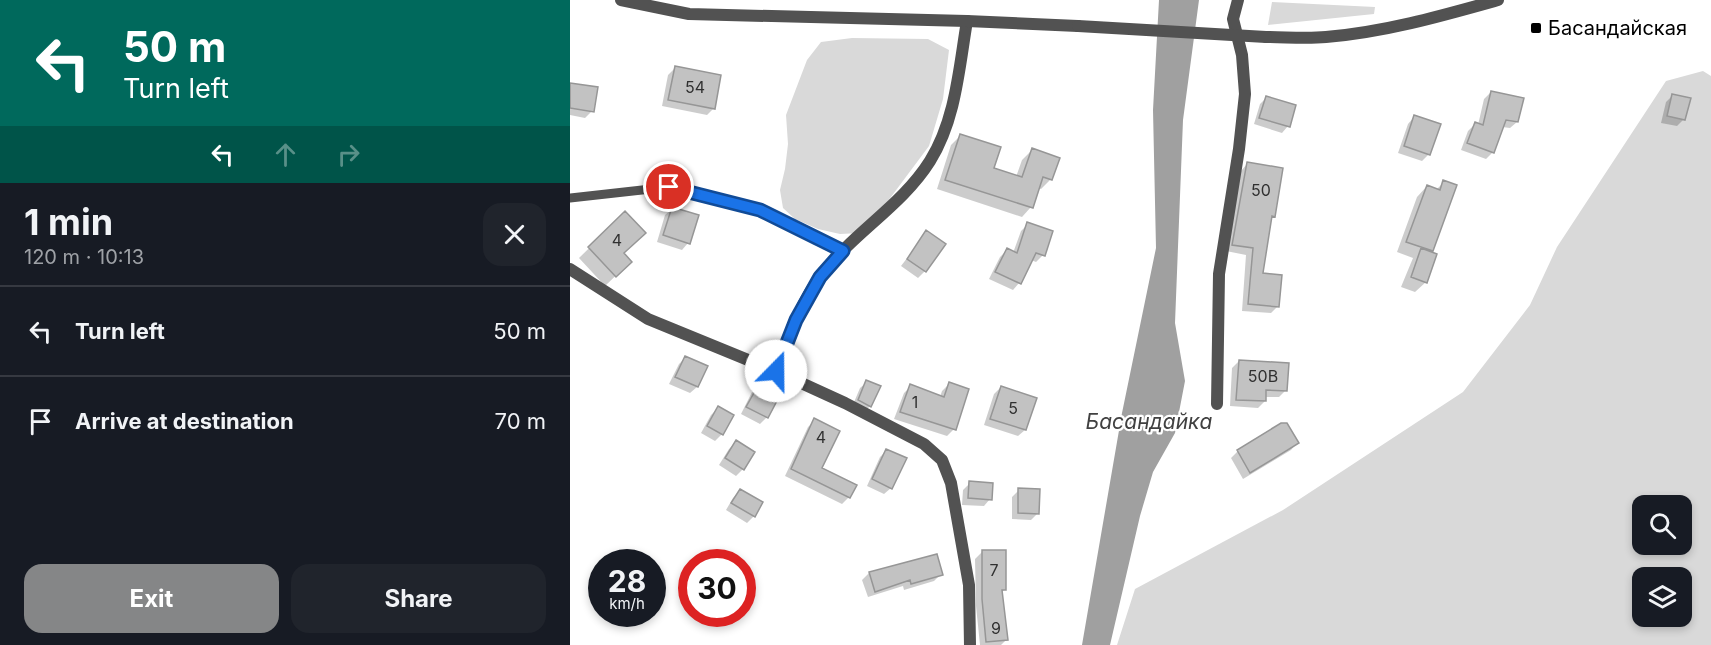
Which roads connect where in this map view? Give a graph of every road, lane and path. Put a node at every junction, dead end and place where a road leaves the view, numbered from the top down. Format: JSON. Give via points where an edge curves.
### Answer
{"nodes":[{"id":1,"x":621,"y":0,"type":"edge"},
{"id":2,"x":1238,"y":0,"type":"edge"},
{"id":3,"x":1498,"y":0,"type":"edge"},
{"id":4,"x":967,"y":21,"type":"junction"},
{"id":5,"x":570,"y":198,"type":"edge"},
{"id":6,"x":843,"y":251,"type":"junction"},
{"id":7,"x":570,"y":269,"type":"edge"},
{"id":8,"x":776,"y":371,"type":"junction"},
{"id":9,"x":1217,"y":404,"type":"dead end"},
{"id":10,"x":970,"y":645,"type":"edge"}],
"edges":[{"from":1,"to":4,"type":"street","via":[[689,14]]},
{"from":2,"to":9,"type":"street","via":[[1233,18],[1242,55],[1245,94],[1219,274]]},
{"from":3,"to":4,"type":"street","bridge":true,"via":[[1412,24],[1325,37]]},
{"from":4,"to":6,"type":"street","via":[[952,113],[930,160],[903,196]]},
{"from":5,"to":6,"type":"lane","via":[[669,187],[760,210]]},
{"from":6,"to":8,"type":"street","via":[[820,277],[796,320]]},
{"from":7,"to":8,"type":"street","via":[[648,319]]},
{"from":8,"to":10,"type":"street","via":[[924,444],[942,460],[951,483],[969,585]]}]}
